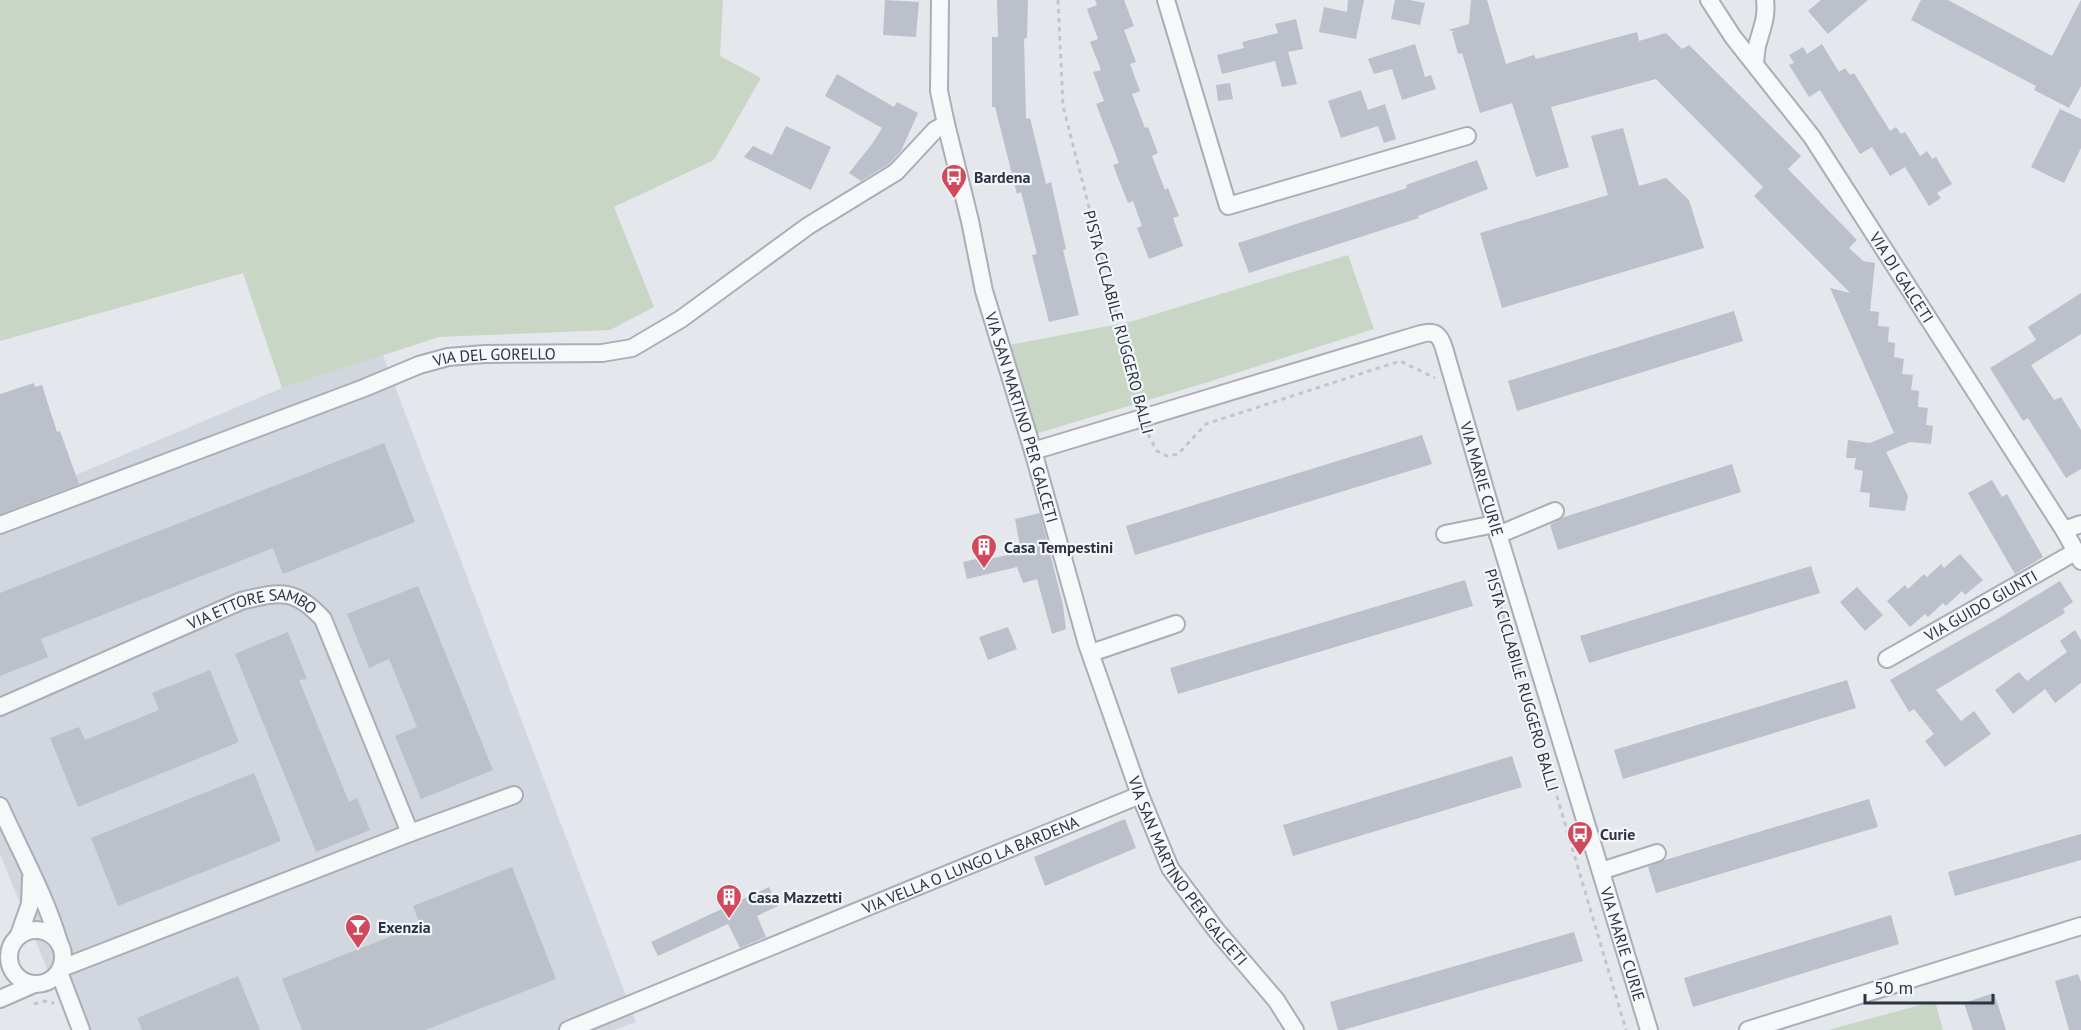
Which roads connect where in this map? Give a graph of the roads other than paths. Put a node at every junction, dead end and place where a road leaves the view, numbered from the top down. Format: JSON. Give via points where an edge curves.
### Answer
{"nodes":[{"id":1,"x":940,"y":0,"type":"edge"},
{"id":2,"x":1166,"y":0,"type":"edge"},
{"id":3,"x":1709,"y":0,"type":"edge"},
{"id":4,"x":1766,"y":0,"type":"edge"},
{"id":5,"x":1755,"y":63,"type":"junction"},
{"id":6,"x":946,"y":124,"type":"junction"},
{"id":7,"x":1467,"y":136,"type":"dead end"},
{"id":8,"x":1033,"y":451,"type":"junction"},
{"id":9,"x":1555,"y":511,"type":"dead end"},
{"id":10,"x":2081,"y":524,"type":"edge"},
{"id":11,"x":0,"y":525,"type":"edge"},
{"id":12,"x":1497,"y":530,"type":"junction"},
{"id":13,"x":2064,"y":530,"type":"junction"},
{"id":14,"x":1445,"y":534,"type":"dead end"},
{"id":15,"x":2078,"y":556,"type":"edge"},
{"id":16,"x":1176,"y":624,"type":"dead end"},
{"id":17,"x":1091,"y":653,"type":"junction"},
{"id":18,"x":1887,"y":659,"type":"dead end"},
{"id":19,"x":0,"y":707,"type":"edge"},
{"id":20,"x":514,"y":795,"type":"dead end"},
{"id":21,"x":1140,"y":795,"type":"junction"},
{"id":22,"x":0,"y":806,"type":"edge"},
{"id":23,"x":410,"y":832,"type":"junction"},
{"id":24,"x":1657,"y":853,"type":"dead end"},
{"id":25,"x":1601,"y":871,"type":"junction"},
{"id":26,"x":31,"y":874,"type":"junction"},
{"id":27,"x":2081,"y":926,"type":"edge"},
{"id":28,"x":19,"y":935,"type":"junction"},
{"id":29,"x":61,"y":959,"type":"junction"},
{"id":30,"x":4,"y":965,"type":"edge"},
{"id":31,"x":39,"y":984,"type":"junction"},
{"id":32,"x":0,"y":999,"type":"edge"},
{"id":33,"x":69,"y":1000,"type":"junction"},
{"id":34,"x":81,"y":1030,"type":"edge"},
{"id":35,"x":568,"y":1030,"type":"edge"},
{"id":36,"x":1295,"y":1030,"type":"edge"},
{"id":37,"x":1649,"y":1030,"type":"edge"},
{"id":38,"x":1748,"y":1030,"type":"edge"}],
"edges":[{"from":1,"to":6,"type":"street","name":"VIA SAN MARTINO PER GALCETI","via":[[939,91]]},
{"from":2,"to":7,"type":"street","via":[[1228,206]]},
{"from":3,"to":5,"type":"street","name":"VIA DI GALCETI"},
{"from":4,"to":5,"type":"street"},
{"from":5,"to":13,"type":"street","name":"VIA DI GALCETI","via":[[1812,137]]},
{"from":6,"to":8,"type":"street","name":"VIA SAN MARTINO PER GALCETI","via":[[984,291]]},
{"from":6,"to":11,"type":"street","name":"VIA DEL GORELLO","via":[[935,130],[896,172],[808,226],[681,319],[632,348],[602,353],[485,354],[448,357],[418,365]]},
{"from":8,"to":12,"type":"street","name":"VIA MARIE CURIE","via":[[1435,332],[1444,348]]},
{"from":8,"to":17,"type":"street","name":"VIA SAN MARTINO PER GALCETI"},
{"from":9,"to":12,"type":"street"},
{"from":10,"to":13,"type":"street"},
{"from":12,"to":14,"type":"street"},
{"from":12,"to":25,"type":"street","name":"VIA MARIE CURIE"},
{"from":13,"to":15,"type":"street","name":"VIA DI GALCETI"},
{"from":15,"to":18,"type":"street","name":"VIA GUIDO GIUNTI"},
{"from":16,"to":17,"type":"street"},
{"from":17,"to":21,"type":"street","name":"VIA SAN MARTINO PER GALCETI"},
{"from":19,"to":23,"type":"street","name":"VIA ETTORE SAMBO","via":[[241,601],[277,592],[292,595],[323,619]]},
{"from":20,"to":23,"type":"street"},
{"from":21,"to":35,"type":"street","name":"VIA VELLA O LUNGO LA BARDENA"},
{"from":21,"to":36,"type":"street","name":"VIA SAN MARTINO PER GALCETI","via":[[1170,868],[1276,1000]]},
{"from":22,"to":26,"type":"street"},
{"from":23,"to":29,"type":"street","via":[[80,961]]},
{"from":24,"to":25,"type":"street"},
{"from":25,"to":37,"type":"street","name":"VIA MARIE CURIE"},
{"from":26,"to":28,"type":"street","via":[[30,904]]},
{"from":26,"to":29,"type":"street","via":[[49,910]]},
{"from":27,"to":38,"type":"street"},
{"from":28,"to":29,"type":"street","via":[[45,931],[53,936]]},
{"from":28,"to":30,"type":"street"},
{"from":29,"to":31,"type":"street"},
{"from":29,"to":33,"type":"street"},
{"from":30,"to":31,"type":"street","via":[[23,982]]},
{"from":31,"to":32,"type":"street"},
{"from":31,"to":33,"type":"street"},
{"from":33,"to":34,"type":"street"}]}
